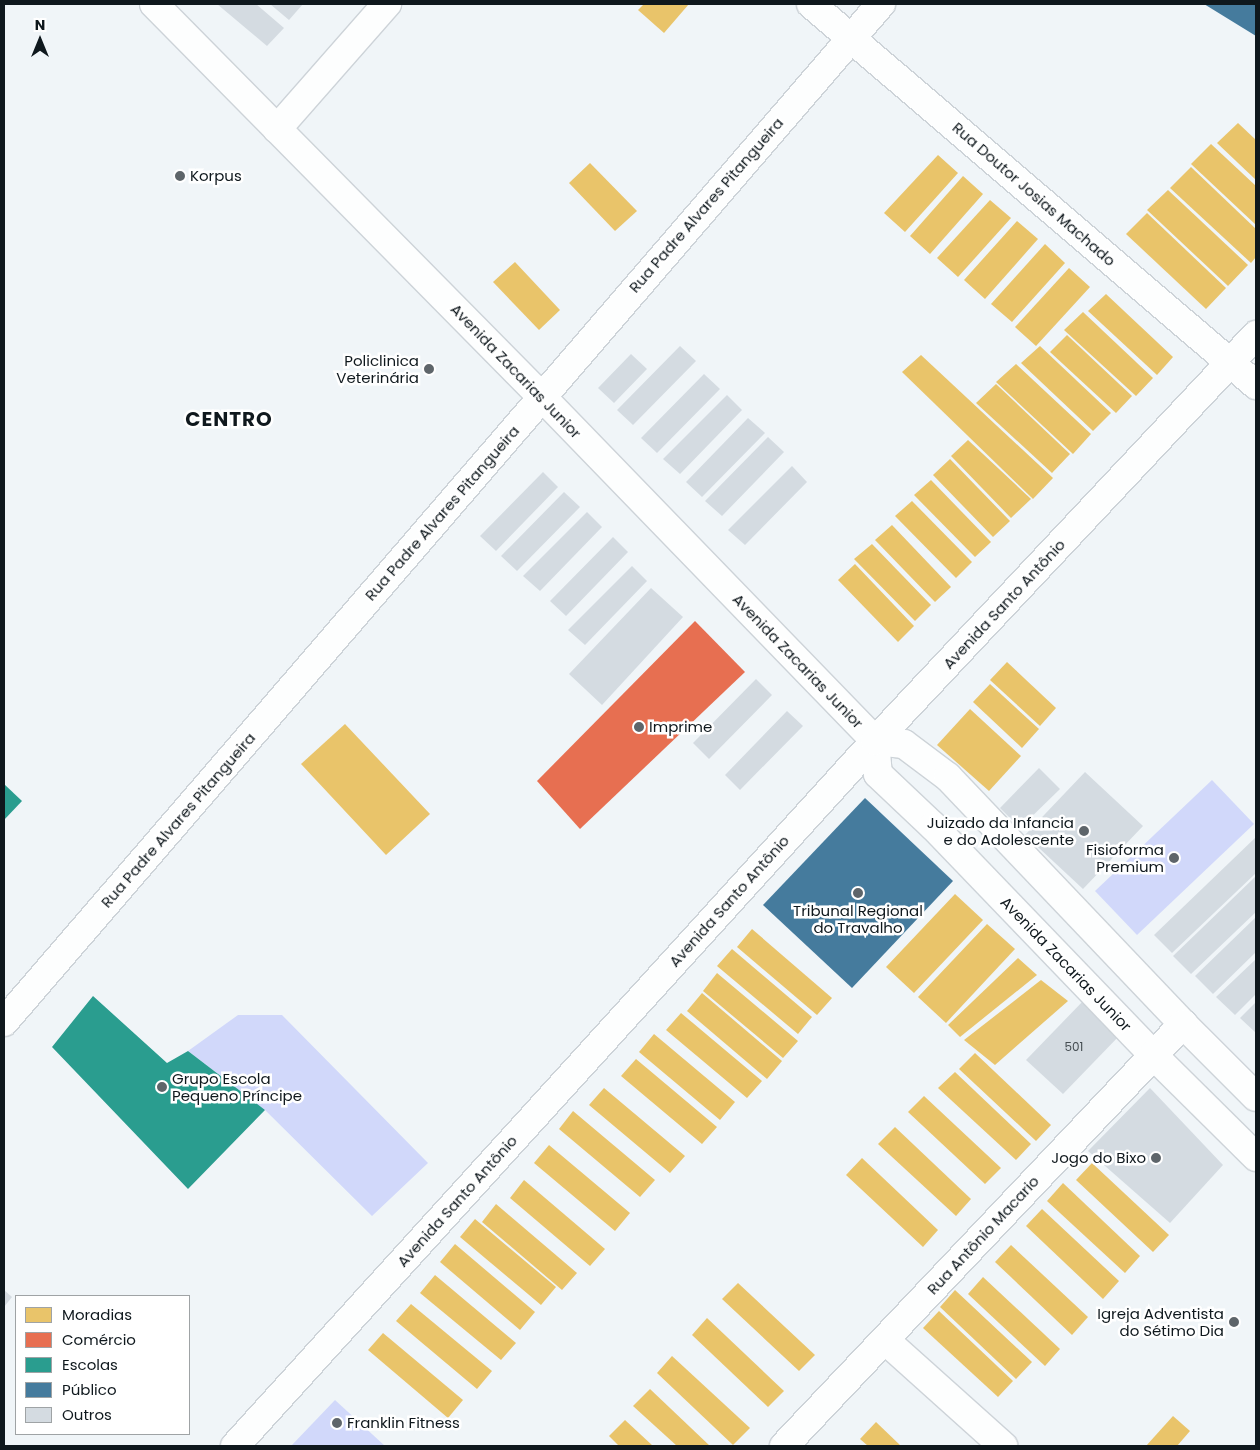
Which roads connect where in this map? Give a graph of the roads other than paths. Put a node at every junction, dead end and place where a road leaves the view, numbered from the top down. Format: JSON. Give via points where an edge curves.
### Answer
{"nodes":[{"id":1,"x":154,"y":4,"type":"edge"},
{"id":2,"x":387,"y":4,"type":"edge"},
{"id":3,"x":811,"y":4,"type":"edge"},
{"id":4,"x":881,"y":4,"type":"edge"},
{"id":5,"x":850,"y":37,"type":"junction"},
{"id":6,"x":277,"y":129,"type":"junction"},
{"id":7,"x":1256,"y":335,"type":"edge"},
{"id":8,"x":1232,"y":363,"type":"junction"},
{"id":9,"x":1256,"y":385,"type":"edge"},
{"id":10,"x":542,"y":397,"type":"junction"},
{"id":11,"x":875,"y":741,"type":"junction"},
{"id":12,"x":4,"y":1022,"type":"edge"},
{"id":13,"x":1183,"y":1024,"type":"junction"},
{"id":14,"x":1153,"y":1055,"type":"junction"},
{"id":15,"x":1256,"y":1097,"type":"edge"},
{"id":16,"x":1256,"y":1157,"type":"edge"},
{"id":17,"x":885,"y":1340,"type":"junction"},
{"id":18,"x":235,"y":1446,"type":"edge"},
{"id":19,"x":784,"y":1446,"type":"edge"},
{"id":20,"x":1003,"y":1446,"type":"edge"}],
"edges":[{"from":1,"to":6,"type":"street","name":"Avenida Zacarias Junior"},
{"from":2,"to":6,"type":"street"},
{"from":3,"to":5,"type":"street","name":"Rua Doutor Josias Machado"},
{"from":4,"to":5,"type":"street","name":"Rua Padre Alvares Pitangueira"},
{"from":5,"to":8,"type":"street","name":"Rua Doutor Josias Machado"},
{"from":5,"to":10,"type":"street","name":"Rua Padre Alvares Pitangueira"},
{"from":6,"to":10,"type":"street","name":"Avenida Zacarias Junior"},
{"from":7,"to":8,"type":"street","name":"Avenida Santo Antônio"},
{"from":8,"to":9,"type":"street","name":"Rua Doutor Josias Machado"},
{"from":8,"to":11,"type":"street","name":"Avenida Santo Antônio"},
{"from":10,"to":11,"type":"street","name":"Avenida Zacarias Junior"},
{"from":10,"to":12,"type":"street","name":"Rua Padre Alvares Pitangueira"},
{"from":11,"to":13,"type":"street","name":"Avenida Zacarias Junior","via":[[904,744],[948,777]]},
{"from":11,"to":14,"type":"street","name":"Avenida Zacarias Junior","via":[[878,774],[933,826]]},
{"from":11,"to":18,"type":"street","name":"Avenida Santo Antônio"},
{"from":13,"to":14,"type":"street","name":"Rua Antônio Macario"},
{"from":13,"to":15,"type":"street","name":"Avenida Zacarias Junior"},
{"from":14,"to":16,"type":"street","name":"Avenida Zacarias Junior"},
{"from":14,"to":17,"type":"street","name":"Rua Antônio Macario"},
{"from":17,"to":19,"type":"street","name":"Rua Antônio Macario"},
{"from":17,"to":20,"type":"street"}]}
